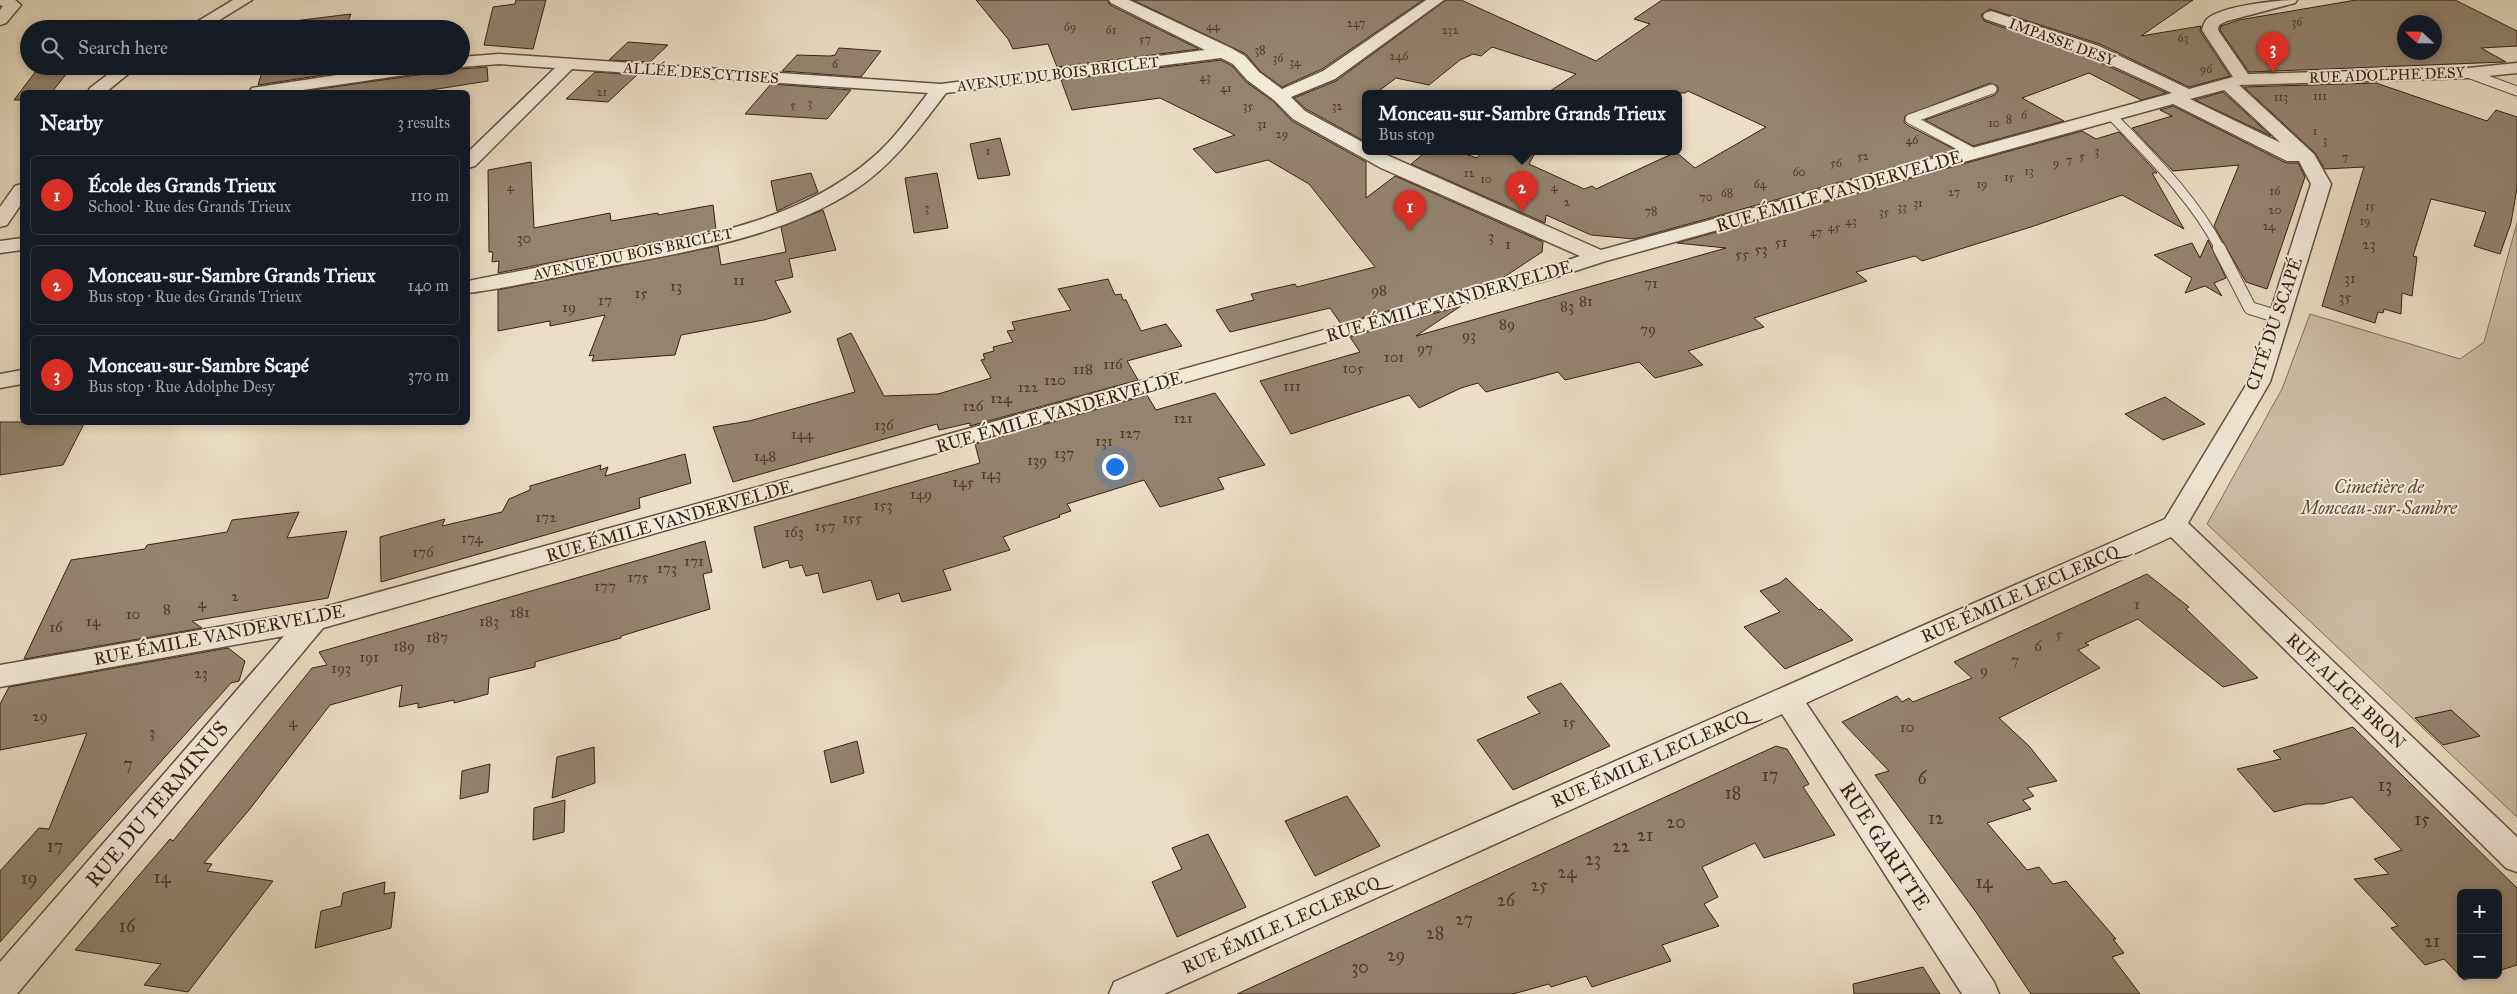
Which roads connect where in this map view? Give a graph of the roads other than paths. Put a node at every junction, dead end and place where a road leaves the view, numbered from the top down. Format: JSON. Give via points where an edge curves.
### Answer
{"nodes":[{"id":1,"x":2,"y":0,"type":"edge"},
{"id":2,"x":244,"y":0,"type":"edge"},
{"id":3,"x":1117,"y":0,"type":"edge"},
{"id":4,"x":1436,"y":0,"type":"edge"},
{"id":5,"x":2289,"y":0,"type":"edge"},
{"id":6,"x":1991,"y":16,"type":"dead end"},
{"id":7,"x":0,"y":20,"type":"edge"},
{"id":8,"x":209,"y":20,"type":"edge"},
{"id":9,"x":1225,"y":52,"type":"junction"},
{"id":10,"x":470,"y":61,"type":"edge"},
{"id":11,"x":567,"y":65,"type":"junction"},
{"id":12,"x":2517,"y":68,"type":"edge"},
{"id":13,"x":2468,"y":73,"type":"junction"},
{"id":14,"x":118,"y":75,"type":"edge"},
{"id":15,"x":372,"y":75,"type":"edge"},
{"id":16,"x":2235,"y":81,"type":"junction"},
{"id":17,"x":941,"y":89,"type":"junction"},
{"id":18,"x":1992,"y":89,"type":"dead end"},
{"id":19,"x":99,"y":90,"type":"edge"},
{"id":20,"x":271,"y":90,"type":"edge"},
{"id":21,"x":2517,"y":91,"type":"edge"},
{"id":22,"x":1280,"y":96,"type":"junction"},
{"id":23,"x":2181,"y":96,"type":"junction"},
{"id":24,"x":2111,"y":115,"type":"junction"},
{"id":25,"x":1362,"y":150,"type":"edge"},
{"id":26,"x":1974,"y":153,"type":"junction"},
{"id":27,"x":1371,"y":155,"type":"edge"},
{"id":28,"x":470,"y":160,"type":"edge"},
{"id":29,"x":2312,"y":169,"type":"junction"},
{"id":30,"x":20,"y":193,"type":"edge"},
{"id":31,"x":0,"y":221,"type":"edge"},
{"id":32,"x":20,"y":244,"type":"edge"},
{"id":33,"x":0,"y":247,"type":"edge"},
{"id":34,"x":1599,"y":257,"type":"junction"},
{"id":35,"x":470,"y":287,"type":"edge"},
{"id":36,"x":2279,"y":317,"type":"junction"},
{"id":37,"x":20,"y":377,"type":"edge"},
{"id":38,"x":0,"y":381,"type":"edge"},
{"id":39,"x":2174,"y":525,"type":"junction"},
{"id":40,"x":314,"y":620,"type":"junction"},
{"id":41,"x":0,"y":676,"type":"edge"},
{"id":42,"x":1787,"y":698,"type":"junction"},
{"id":43,"x":2517,"y":858,"type":"edge"},
{"id":44,"x":0,"y":988,"type":"edge"},
{"id":45,"x":1126,"y":994,"type":"edge"},
{"id":46,"x":1982,"y":994,"type":"edge"}],
"edges":[{"from":1,"to":7,"type":"street","via":[[13,5]]},
{"from":2,"to":8,"type":"street"},
{"from":3,"to":9,"type":"street"},
{"from":4,"to":22,"type":"street","via":[[1329,74]]},
{"from":5,"to":16,"type":"street","name":"CITÉ DU SCAPÉ","via":[[2212,23],[2210,30]]},
{"from":6,"to":23,"type":"street","name":"IMPASSE DESY","via":[[2093,50]]},
{"from":9,"to":17,"type":"street","name":"AVENUE DU BOIS BRICLET"},
{"from":9,"to":22,"type":"street"},
{"from":10,"to":11,"type":"street","name":"ALLÉE DES CYTISES","via":[[499,59]]},
{"from":11,"to":17,"type":"street","name":"ALLÉE DES CYTISES"},
{"from":11,"to":28,"type":"street"},
{"from":12,"to":13,"type":"street","name":"RUE ADOLPHE DESY"},
{"from":13,"to":16,"type":"street","name":"RUE ADOLPHE DESY"},
{"from":13,"to":21,"type":"lane"},
{"from":14,"to":19,"type":"street"},
{"from":15,"to":20,"type":"street"},
{"from":16,"to":23,"type":"street","name":"RUE ADOLPHE DESY"},
{"from":16,"to":29,"type":"street","name":"CITÉ DU SCAPÉ","via":[[2307,158]]},
{"from":17,"to":35,"type":"street","name":"AVENUE DU BOIS BRICLET","via":[[878,163],[841,190],[793,214],[684,246]]},
{"from":18,"to":26,"type":"lane","via":[[1910,119]]},
{"from":22,"to":25,"type":"street","via":[[1298,115]]},
{"from":23,"to":24,"type":"street","name":"RUE ADOLPHE DESY"},
{"from":23,"to":29,"type":"street"},
{"from":24,"to":26,"type":"street","name":"RUE ÉMILE VANDERVELDE"},
{"from":24,"to":36,"type":"lane","via":[[2158,164],[2208,226],[2250,308]]},
{"from":26,"to":34,"type":"street","name":"RUE ÉMILE VANDERVELDE"},
{"from":27,"to":34,"type":"street"},
{"from":29,"to":36,"type":"street","name":"CITÉ DU SCAPÉ","via":[[2321,184]]},
{"from":30,"to":31,"type":"street"},
{"from":32,"to":33,"type":"street"},
{"from":34,"to":40,"type":"street","name":"RUE ÉMILE VANDERVELDE","via":[[770,494]]},
{"from":36,"to":39,"type":"street","name":"CITÉ DU SCAPÉ","via":[[2259,382]]},
{"from":37,"to":38,"type":"street"},
{"from":39,"to":42,"type":"street","name":"RUE ÉMILE LECLERCQ"},
{"from":39,"to":43,"type":"street","name":"RUE ALICE BRON"},
{"from":40,"to":41,"type":"street","name":"RUE ÉMILE VANDERVELDE"},
{"from":40,"to":44,"type":"street","name":"RUE DU TERMINUS"},
{"from":42,"to":45,"type":"street","name":"RUE ÉMILE LECLERCQ"},
{"from":42,"to":46,"type":"street","name":"RUE GARITTE"}]}
